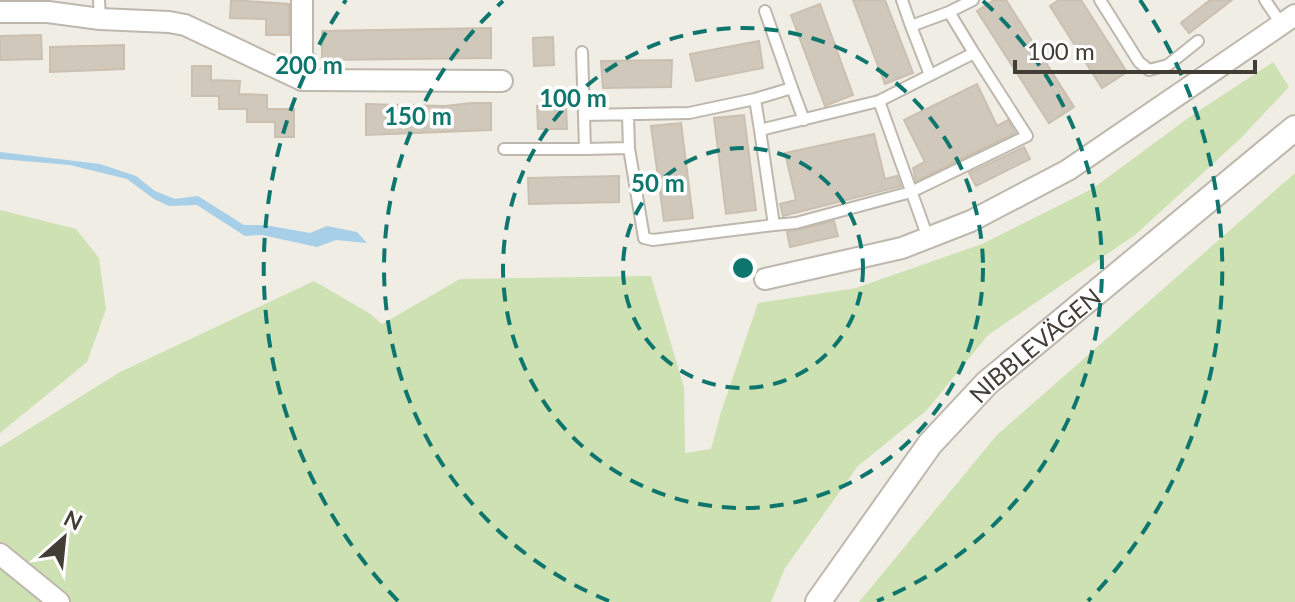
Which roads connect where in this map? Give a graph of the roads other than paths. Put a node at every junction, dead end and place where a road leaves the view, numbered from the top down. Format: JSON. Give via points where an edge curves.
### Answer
{"nodes":[{"id":1,"x":302,"y":0,"type":"edge"},
{"id":2,"x":902,"y":0,"type":"edge"},
{"id":3,"x":973,"y":0,"type":"edge"},
{"id":4,"x":1100,"y":0,"type":"edge"},
{"id":5,"x":1265,"y":0,"type":"edge"},
{"id":6,"x":100,"y":10,"type":"edge"},
{"id":7,"x":765,"y":11,"type":"dead end"},
{"id":8,"x":0,"y":12,"type":"edge"},
{"id":9,"x":949,"y":12,"type":"junction"},
{"id":10,"x":1288,"y":20,"type":"edge"},
{"id":11,"x":911,"y":26,"type":"junction"},
{"id":12,"x":1198,"y":41,"type":"dead end"},
{"id":13,"x":582,"y":52,"type":"dead end"},
{"id":14,"x":974,"y":53,"type":"junction"},
{"id":15,"x":930,"y":75,"type":"junction"},
{"id":16,"x":302,"y":80,"type":"junction"},
{"id":17,"x":502,"y":81,"type":"dead end"},
{"id":18,"x":792,"y":88,"type":"junction"},
{"id":19,"x":755,"y":99,"type":"junction"},
{"id":20,"x":879,"y":101,"type":"junction"},
{"id":21,"x":584,"y":115,"type":"junction"},
{"id":22,"x":628,"y":115,"type":"junction"},
{"id":23,"x":804,"y":120,"type":"junction"},
{"id":24,"x":1295,"y":128,"type":"edge"},
{"id":25,"x":760,"y":130,"type":"junction"},
{"id":26,"x":629,"y":148,"type":"junction"},
{"id":27,"x":504,"y":149,"type":"dead end"},
{"id":28,"x":585,"y":149,"type":"junction"},
{"id":29,"x":911,"y":192,"type":"junction"},
{"id":30,"x":774,"y":225,"type":"junction"},
{"id":31,"x":928,"y":238,"type":"junction"},
{"id":32,"x":765,"y":279,"type":"dead end"},
{"id":33,"x":0,"y":554,"type":"edge"},
{"id":34,"x":59,"y":602,"type":"edge"},
{"id":35,"x":818,"y":602,"type":"edge"}],
"edges":[{"from":1,"to":16,"type":"street"},
{"from":2,"to":11,"type":"lane"},
{"from":3,"to":9,"type":"lane"},
{"from":4,"to":12,"type":"lane","via":[[1149,70],[1168,65]]},
{"from":5,"to":10,"type":"lane"},
{"from":6,"to":8,"type":"street"},
{"from":6,"to":16,"type":"street","via":[[185,25]]},
{"from":7,"to":18,"type":"lane"},
{"from":9,"to":11,"type":"lane"},
{"from":9,"to":14,"type":"lane"},
{"from":10,"to":31,"type":"street","via":[[1068,170]]},
{"from":11,"to":15,"type":"lane"},
{"from":13,"to":21,"type":"lane"},
{"from":14,"to":15,"type":"lane"},
{"from":14,"to":29,"type":"lane","via":[[1027,136]]},
{"from":15,"to":20,"type":"lane"},
{"from":16,"to":17,"type":"street"},
{"from":18,"to":19,"type":"lane"},
{"from":18,"to":23,"type":"lane"},
{"from":19,"to":22,"type":"lane","via":[[689,113]]},
{"from":19,"to":25,"type":"lane"},
{"from":20,"to":23,"type":"lane"},
{"from":20,"to":29,"type":"lane"},
{"from":21,"to":22,"type":"lane"},
{"from":21,"to":28,"type":"lane"},
{"from":22,"to":26,"type":"lane"},
{"from":23,"to":25,"type":"lane"},
{"from":24,"to":35,"type":"street","name":"NIBBLEVÄGEN","via":[[987,383],[930,444]]},
{"from":25,"to":30,"type":"lane"},
{"from":26,"to":28,"type":"lane"},
{"from":26,"to":30,"type":"lane","via":[[644,238]]},
{"from":27,"to":28,"type":"lane"},
{"from":29,"to":30,"type":"lane"},
{"from":29,"to":31,"type":"lane"},
{"from":31,"to":32,"type":"street"},
{"from":33,"to":34,"type":"street"}]}
